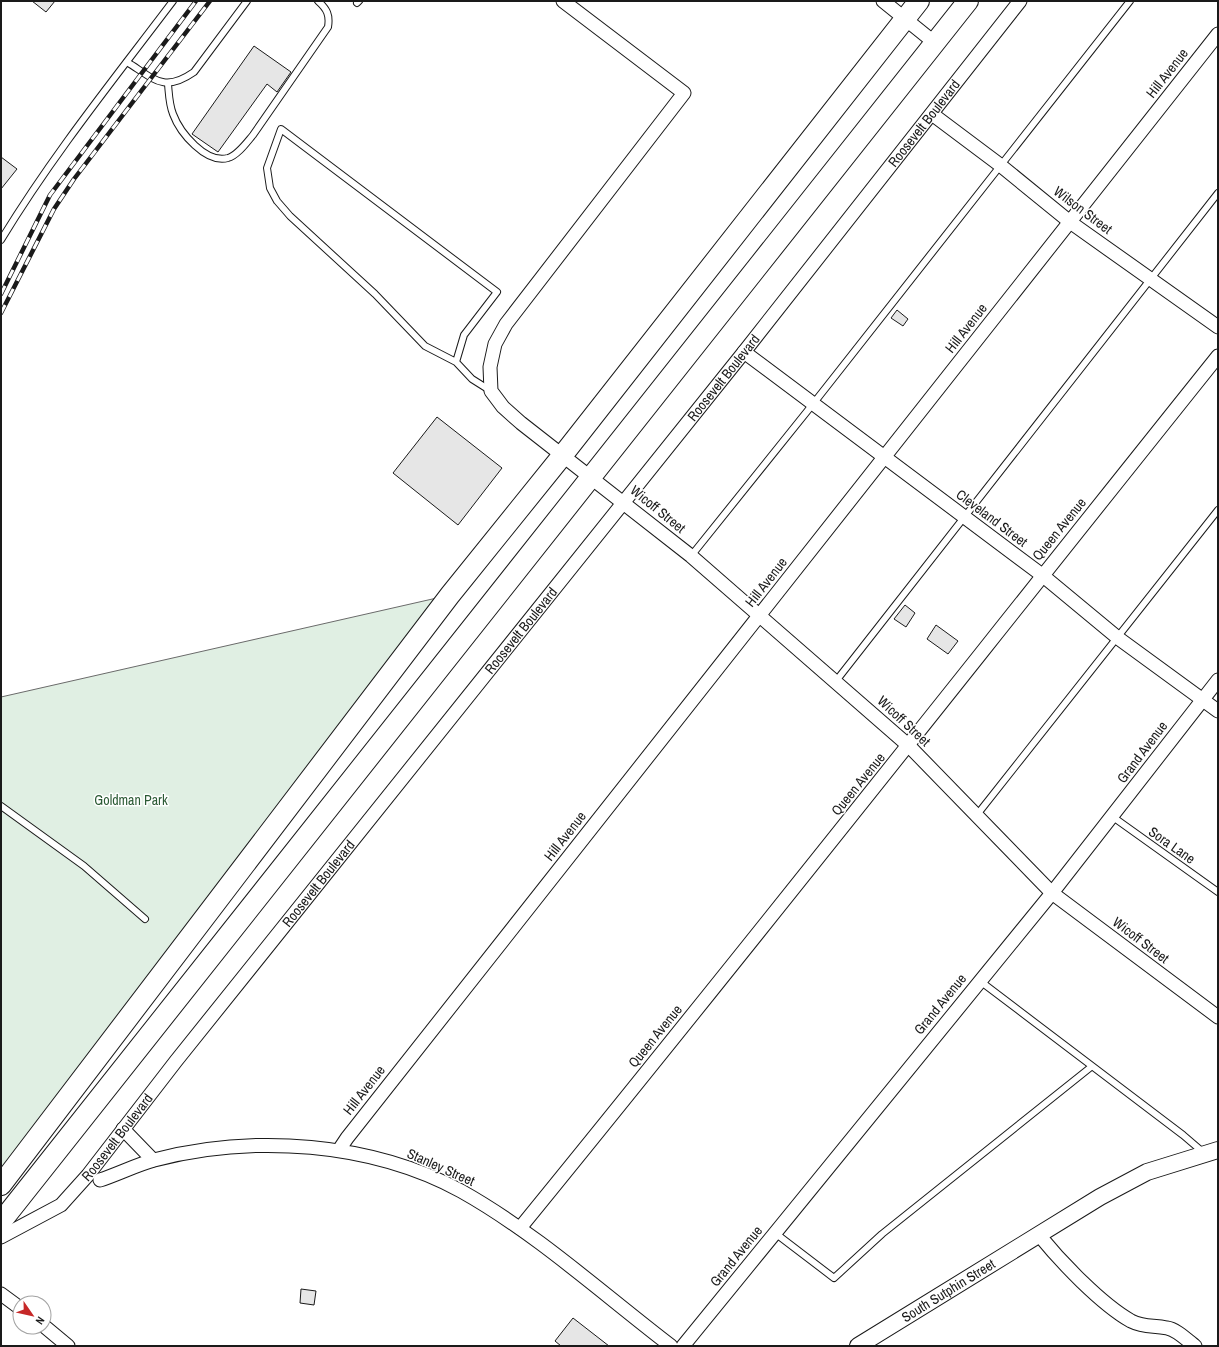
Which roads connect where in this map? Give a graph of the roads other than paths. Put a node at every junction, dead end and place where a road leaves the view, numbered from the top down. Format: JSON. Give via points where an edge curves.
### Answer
{"nodes":[{"id":1,"x":173,"y":1,"type":"edge"},
{"id":2,"x":248,"y":1,"type":"edge"},
{"id":3,"x":318,"y":1,"type":"edge"},
{"id":4,"x":563,"y":1,"type":"edge"},
{"id":5,"x":883,"y":1,"type":"edge"},
{"id":6,"x":919,"y":1,"type":"edge"},
{"id":7,"x":968,"y":1,"type":"edge"},
{"id":8,"x":1020,"y":1,"type":"edge"},
{"id":9,"x":1130,"y":1,"type":"edge"},
{"id":10,"x":905,"y":19,"type":"junction"},
{"id":11,"x":1218,"y":34,"type":"edge"},
{"id":12,"x":935,"y":43,"type":"junction"},
{"id":13,"x":127,"y":62,"type":"junction"},
{"id":14,"x":168,"y":84,"type":"junction"},
{"id":15,"x":932,"y":114,"type":"junction"},
{"id":16,"x":1000,"y":165,"type":"junction"},
{"id":17,"x":1218,"y":193,"type":"edge"},
{"id":18,"x":1070,"y":222,"type":"junction"},
{"id":19,"x":1,"y":240,"type":"edge"},
{"id":20,"x":1150,"y":280,"type":"junction"},
{"id":21,"x":1218,"y":327,"type":"edge"},
{"id":22,"x":744,"y":352,"type":"junction"},
{"id":23,"x":1218,"y":356,"type":"edge"},
{"id":24,"x":456,"y":362,"type":"junction"},
{"id":25,"x":491,"y":391,"type":"junction"},
{"id":26,"x":813,"y":404,"type":"junction"},
{"id":27,"x":562,"y":456,"type":"junction"},
{"id":28,"x":885,"y":458,"type":"junction"},
{"id":29,"x":590,"y":477,"type":"junction"},
{"id":30,"x":624,"y":502,"type":"junction"},
{"id":31,"x":1218,"y":510,"type":"edge"},
{"id":32,"x":964,"y":517,"type":"junction"},
{"id":33,"x":691,"y":556,"type":"junction"},
{"id":34,"x":1042,"y":575,"type":"junction"},
{"id":35,"x":759,"y":616,"type":"junction"},
{"id":36,"x":1118,"y":638,"type":"junction"},
{"id":37,"x":1218,"y":680,"type":"edge"},
{"id":38,"x":836,"y":681,"type":"junction"},
{"id":39,"x":1202,"y":700,"type":"junction"},
{"id":40,"x":1218,"y":711,"type":"edge"},
{"id":41,"x":909,"y":746,"type":"junction"},
{"id":42,"x":1,"y":806,"type":"edge"},
{"id":43,"x":976,"y":816,"type":"junction"},
{"id":44,"x":1112,"y":817,"type":"junction"},
{"id":45,"x":1218,"y":892,"type":"edge"},
{"id":46,"x":1052,"y":893,"type":"junction"},
{"id":47,"x":145,"y":919,"type":"dead end"},
{"id":48,"x":980,"y":981,"type":"junction"},
{"id":49,"x":1218,"y":1017,"type":"edge"},
{"id":50,"x":1091,"y":1066,"type":"junction"},
{"id":51,"x":123,"y":1130,"type":"junction"},
{"id":52,"x":339,"y":1150,"type":"junction"},
{"id":53,"x":1211,"y":1152,"type":"edge"},
{"id":54,"x":153,"y":1160,"type":"junction"},
{"id":55,"x":100,"y":1180,"type":"dead end"},
{"id":56,"x":1,"y":1185,"type":"edge"},
{"id":57,"x":1,"y":1222,"type":"edge"},
{"id":58,"x":520,"y":1228,"type":"junction"},
{"id":59,"x":775,"y":1233,"type":"junction"},
{"id":60,"x":1038,"y":1235,"type":"junction"},
{"id":61,"x":1,"y":1237,"type":"edge"},
{"id":62,"x":1,"y":1294,"type":"edge"},
{"id":63,"x":12,"y":1302,"type":"edge"},
{"id":64,"x":52,"y":1333,"type":"edge"},
{"id":65,"x":868,"y":1344,"type":"edge"},
{"id":66,"x":68,"y":1346,"type":"edge"},
{"id":67,"x":671,"y":1346,"type":"edge"},
{"id":68,"x":683,"y":1346,"type":"edge"},
{"id":69,"x":1196,"y":1346,"type":"edge"}],
"edges":[{"from":1,"to":13,"type":"lane"},
{"from":2,"to":14,"type":"lane","via":[[194,72],[182,80]]},
{"from":3,"to":14,"type":"lane","via":[[327,9],[330,18],[328,27],[253,135],[229,158],[217,158],[205,153],[179,127],[171,107]]},
{"from":4,"to":25,"type":"street","via":[[684,93],[506,324],[495,344],[490,367]]},
{"from":5,"to":10,"type":"street"},
{"from":6,"to":10,"type":"main road"},
{"from":7,"to":12,"type":"main road"},
{"from":8,"to":15,"type":"street","name":"Roosevelt Boulevard"},
{"from":9,"to":16,"type":"lane"},
{"from":10,"to":12,"type":"street"},
{"from":10,"to":27,"type":"main road"},
{"from":11,"to":18,"type":"street","name":"Hill Avenue"},
{"from":12,"to":29,"type":"main road"},
{"from":13,"to":14,"type":"lane","via":[[157,81]]},
{"from":13,"to":19,"type":"lane","via":[[25,200]]},
{"from":15,"to":16,"type":"street","name":"Wilson Street"},
{"from":15,"to":22,"type":"street","name":"Roosevelt Boulevard"},
{"from":16,"to":18,"type":"street","name":"Wilson Street"},
{"from":16,"to":26,"type":"lane"},
{"from":17,"to":20,"type":"lane"},
{"from":18,"to":20,"type":"street","name":"Wilson Street"},
{"from":18,"to":28,"type":"street","name":"Hill Avenue"},
{"from":20,"to":21,"type":"street","name":"Wilson Street"},
{"from":20,"to":32,"type":"lane"},
{"from":22,"to":26,"type":"street","name":"Cleveland Street"},
{"from":22,"to":30,"type":"street","name":"Roosevelt Boulevard"},
{"from":23,"to":34,"type":"street","name":"Queen Avenue"},
{"from":24,"to":24,"type":"lane","via":[[464,335],[497,292],[280,129],[267,168],[270,188],[277,201],[375,294],[425,346]]},
{"from":24,"to":25,"type":"lane","via":[[472,379]]},
{"from":25,"to":27,"type":"street","name":"Wicoff Street","via":[[503,407]]},
{"from":26,"to":28,"type":"street","name":"Cleveland Street"},
{"from":26,"to":33,"type":"lane"},
{"from":27,"to":29,"type":"street","name":"Wicoff Street"},
{"from":27,"to":56,"type":"main road","via":[[445,601]]},
{"from":28,"to":32,"type":"street","name":"Cleveland Street"},
{"from":28,"to":35,"type":"street","name":"Hill Avenue"},
{"from":29,"to":30,"type":"street","name":"Wicoff Street"},
{"from":29,"to":57,"type":"main road"},
{"from":30,"to":33,"type":"street","name":"Wicoff Street"},
{"from":30,"to":51,"type":"street","name":"Roosevelt Boulevard"},
{"from":31,"to":36,"type":"lane"},
{"from":32,"to":34,"type":"street","name":"Cleveland Street"},
{"from":32,"to":38,"type":"lane"},
{"from":33,"to":35,"type":"street","name":"Wicoff Street"},
{"from":34,"to":36,"type":"street","name":"Cleveland Street"},
{"from":34,"to":41,"type":"street","name":"Queen Avenue"},
{"from":35,"to":38,"type":"street","name":"Wicoff Street"},
{"from":35,"to":52,"type":"street","name":"Hill Avenue"},
{"from":36,"to":39,"type":"street","name":"Cleveland Street"},
{"from":36,"to":43,"type":"lane"},
{"from":37,"to":39,"type":"street","name":"Grand Avenue"},
{"from":38,"to":41,"type":"street","name":"Wicoff Street"},
{"from":39,"to":40,"type":"street","name":"Cleveland Street"},
{"from":39,"to":44,"type":"street","name":"Grand Avenue"},
{"from":41,"to":43,"type":"street","name":"Wicoff Street"},
{"from":41,"to":58,"type":"street","name":"Queen Avenue"},
{"from":42,"to":47,"type":"lane","via":[[84,866]]},
{"from":43,"to":46,"type":"street","name":"Wicoff Street"},
{"from":44,"to":45,"type":"lane","name":"Sora Lane"},
{"from":44,"to":46,"type":"street","name":"Grand Avenue"},
{"from":46,"to":48,"type":"street","name":"Grand Avenue"},
{"from":46,"to":49,"type":"street","name":"Wicoff Street"},
{"from":48,"to":50,"type":"lane"},
{"from":48,"to":59,"type":"street","name":"Grand Avenue"},
{"from":50,"to":53,"type":"lane","via":[[1183,1135]]},
{"from":50,"to":59,"type":"lane","via":[[882,1234],[834,1278]]},
{"from":51,"to":54,"type":"street"},
{"from":51,"to":61,"type":"street","name":"Roosevelt Boulevard","via":[[61,1206]]},
{"from":52,"to":54,"type":"street","name":"Stanley Street","via":[[288,1145],[251,1146]]},
{"from":52,"to":58,"type":"street","name":"Stanley Street","via":[[407,1167],[460,1191]]},
{"from":53,"to":60,"type":"street","name":"South Sutphin Street","via":[[1147,1172]]},
{"from":54,"to":55,"type":"street","name":"Stanley Street"},
{"from":58,"to":67,"type":"street","name":"Stanley Street"},
{"from":59,"to":68,"type":"street","name":"Grand Avenue"},
{"from":60,"to":65,"type":"street","name":"South Sutphin Street"},
{"from":60,"to":69,"type":"street","via":[[1060,1260],[1131,1321],[1146,1327],[1169,1328]]},
{"from":62,"to":63,"type":"street"},
{"from":64,"to":66,"type":"street"}]}
